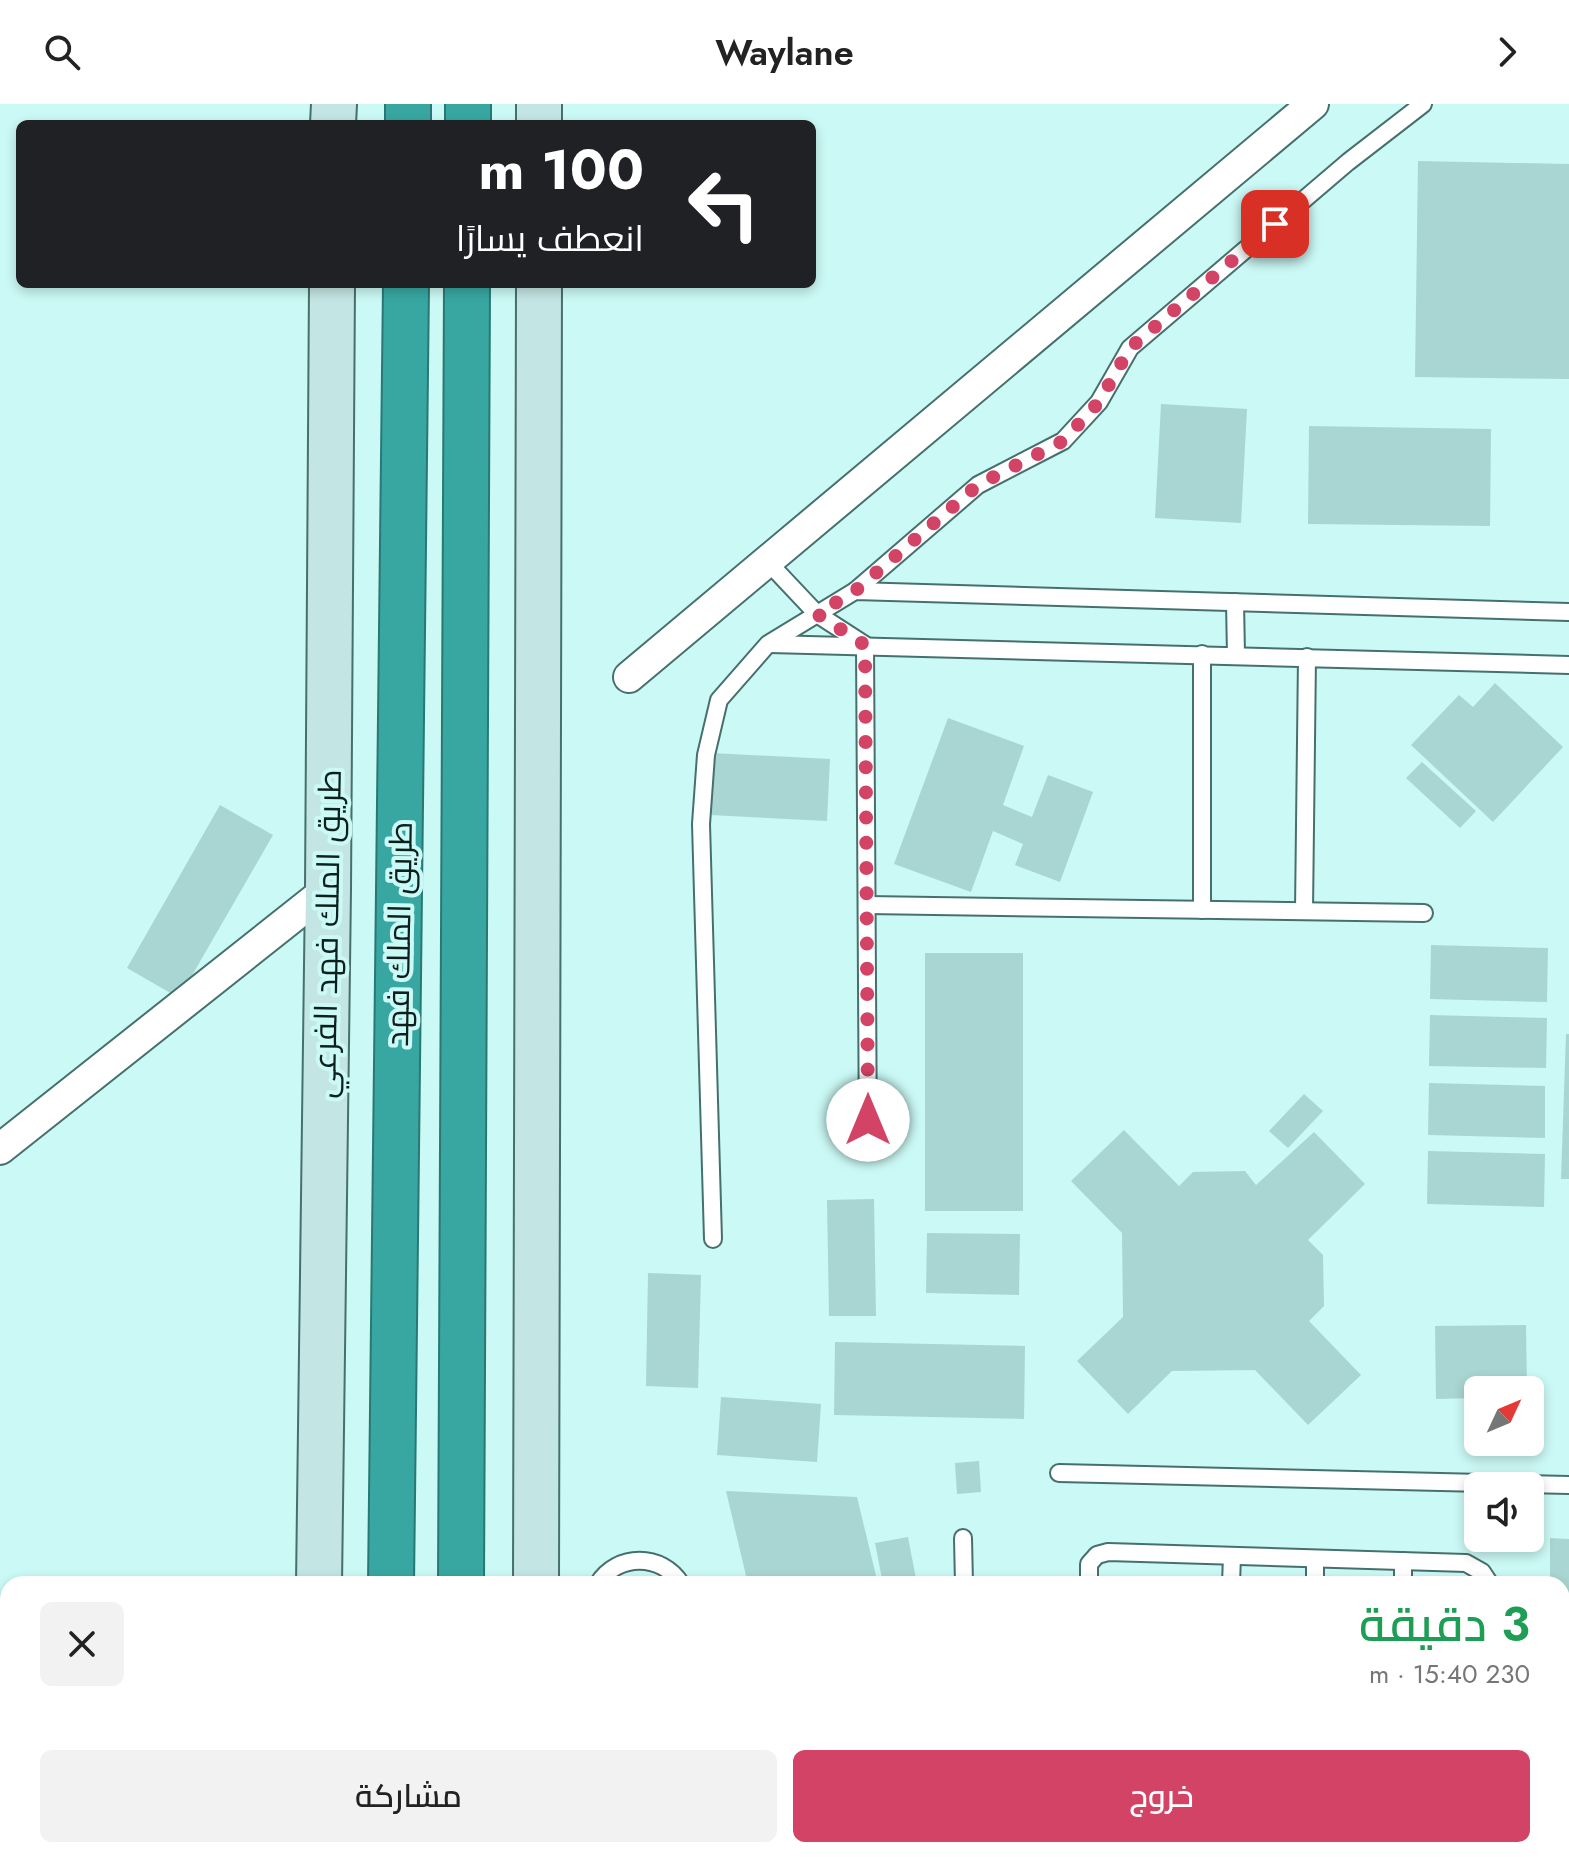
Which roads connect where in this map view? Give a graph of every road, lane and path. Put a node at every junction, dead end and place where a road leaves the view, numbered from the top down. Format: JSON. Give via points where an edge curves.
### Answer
{"nodes":[{"id":1,"x":1313,"y":104,"type":"edge"},
{"id":2,"x":1423,"y":104,"type":"edge"},
{"id":3,"x":332,"y":288,"type":"edge"},
{"id":4,"x":406,"y":288,"type":"edge"},
{"id":5,"x":467,"y":288,"type":"edge"},
{"id":6,"x":539,"y":288,"type":"edge"},
{"id":7,"x":767,"y":561,"type":"junction"},
{"id":8,"x":855,"y":591,"type":"junction"},
{"id":9,"x":1235,"y":602,"type":"junction"},
{"id":10,"x":1569,"y":612,"type":"edge"},
{"id":11,"x":817,"y":614,"type":"junction"},
{"id":12,"x":768,"y":644,"type":"junction"},
{"id":13,"x":865,"y":645,"type":"junction"},
{"id":14,"x":1202,"y":654,"type":"junction"},
{"id":15,"x":1236,"y":655,"type":"junction"},
{"id":16,"x":1307,"y":657,"type":"junction"},
{"id":17,"x":1569,"y":665,"type":"edge"},
{"id":18,"x":629,"y":677,"type":"dead end"},
{"id":19,"x":328,"y":889,"type":"junction"},
{"id":20,"x":867,"y":905,"type":"junction"},
{"id":21,"x":1202,"y":910,"type":"junction"},
{"id":22,"x":1304,"y":911,"type":"junction"},
{"id":23,"x":1424,"y":913,"type":"dead end"},
{"id":24,"x":0,"y":1149,"type":"edge"},
{"id":25,"x":868,"y":1150,"type":"dead end"},
{"id":26,"x":713,"y":1239,"type":"dead end"},
{"id":27,"x":1059,"y":1473,"type":"dead end"},
{"id":28,"x":1569,"y":1485,"type":"edge"},
{"id":29,"x":963,"y":1538,"type":"dead end"},
{"id":30,"x":1232,"y":1556,"type":"junction"},
{"id":31,"x":1315,"y":1559,"type":"junction"},
{"id":32,"x":1403,"y":1561,"type":"junction"},
{"id":33,"x":319,"y":1576,"type":"edge"},
{"id":34,"x":391,"y":1576,"type":"edge"},
{"id":35,"x":461,"y":1576,"type":"edge"},
{"id":36,"x":536,"y":1576,"type":"edge"},
{"id":37,"x":606,"y":1576,"type":"edge"},
{"id":38,"x":676,"y":1576,"type":"edge"},
{"id":39,"x":964,"y":1576,"type":"edge"},
{"id":40,"x":1089,"y":1576,"type":"edge"},
{"id":41,"x":1231,"y":1576,"type":"edge"},
{"id":42,"x":1315,"y":1576,"type":"edge"},
{"id":43,"x":1403,"y":1576,"type":"edge"},
{"id":44,"x":1485,"y":1576,"type":"edge"}],
"edges":[{"from":1,"to":7,"type":"street"},
{"from":2,"to":8,"type":"lane","via":[[1130,348],[1099,402],[1063,441],[978,485]]},
{"from":3,"to":19,"type":"main road","name":"طريق الملك فهد الفرعي"},
{"from":4,"to":34,"type":"highway","name":"طريق الملك فهد"},
{"from":5,"to":35,"type":"highway","name":"طريق الملك فهد"},
{"from":6,"to":36,"type":"main road"},
{"from":7,"to":11,"type":"lane"},
{"from":7,"to":18,"type":"street"},
{"from":8,"to":9,"type":"lane"},
{"from":8,"to":11,"type":"lane"},
{"from":9,"to":10,"type":"lane"},
{"from":9,"to":15,"type":"lane"},
{"from":11,"to":12,"type":"lane"},
{"from":11,"to":13,"type":"lane"},
{"from":12,"to":13,"type":"lane"},
{"from":12,"to":26,"type":"lane","via":[[719,700],[706,755],[701,824]]},
{"from":13,"to":14,"type":"lane"},
{"from":13,"to":20,"type":"lane"},
{"from":14,"to":15,"type":"lane"},
{"from":14,"to":21,"type":"lane"},
{"from":15,"to":16,"type":"lane"},
{"from":16,"to":17,"type":"lane"},
{"from":16,"to":22,"type":"lane"},
{"from":19,"to":24,"type":"street"},
{"from":19,"to":33,"type":"main road","name":"طريق الملك فهد الفرعي"},
{"from":20,"to":21,"type":"lane"},
{"from":20,"to":25,"type":"lane"},
{"from":21,"to":22,"type":"lane"},
{"from":22,"to":23,"type":"lane"},
{"from":27,"to":28,"type":"lane"},
{"from":29,"to":39,"type":"lane"},
{"from":30,"to":31,"type":"lane"},
{"from":30,"to":40,"type":"lane","via":[[1108,1552],[1089,1564]]},
{"from":30,"to":41,"type":"lane"},
{"from":31,"to":32,"type":"lane"},
{"from":31,"to":42,"type":"lane"},
{"from":32,"to":43,"type":"lane"},
{"from":32,"to":44,"type":"lane","via":[[1466,1563]]},
{"from":37,"to":38,"type":"lane","via":[[615,1566],[636,1559],[658,1564]]}]}
